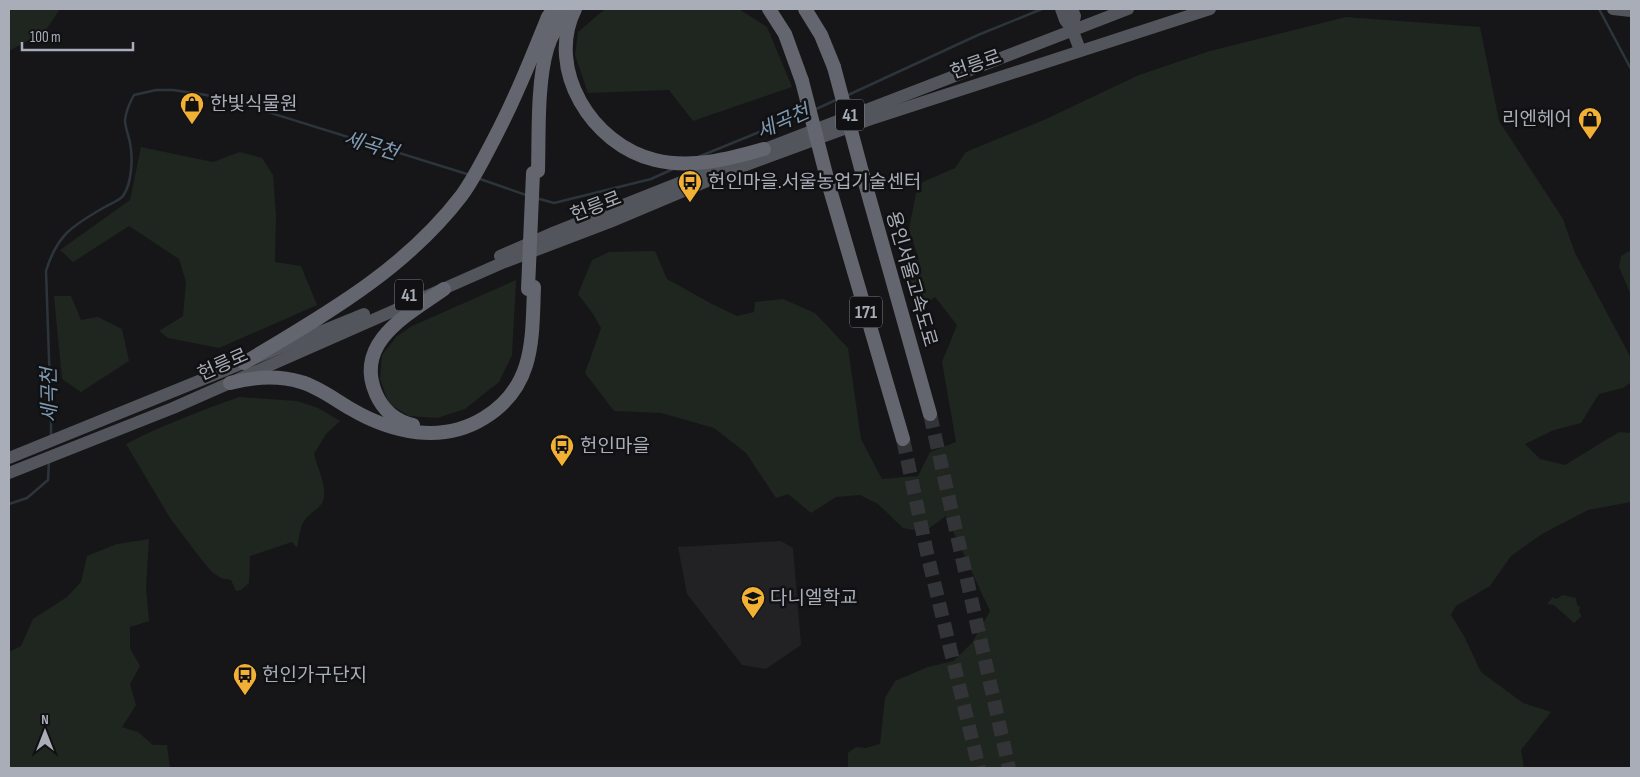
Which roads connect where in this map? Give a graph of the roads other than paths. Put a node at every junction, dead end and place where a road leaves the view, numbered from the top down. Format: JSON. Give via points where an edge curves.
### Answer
{"nodes":[{"id":1,"x":554,"y":9,"type":"edge"},
{"id":2,"x":558,"y":9,"type":"edge"},
{"id":3,"x":569,"y":9,"type":"edge"},
{"id":4,"x":575,"y":9,"type":"edge"},
{"id":5,"x":769,"y":9,"type":"edge"},
{"id":6,"x":805,"y":9,"type":"edge"},
{"id":7,"x":1128,"y":9,"type":"edge"},
{"id":8,"x":1210,"y":9,"type":"edge"},
{"id":9,"x":1613,"y":9,"type":"edge"},
{"id":10,"x":1067,"y":10,"type":"edge"},
{"id":11,"x":1631,"y":10,"type":"edge"},
{"id":12,"x":1072,"y":29,"type":"junction"},
{"id":13,"x":1080,"y":50,"type":"junction"},
{"id":14,"x":764,"y":149,"type":"junction"},
{"id":15,"x":536,"y":172,"type":"junction"},
{"id":16,"x":531,"y":288,"type":"junction"},
{"id":17,"x":444,"y":289,"type":"junction"},
{"id":18,"x":244,"y":363,"type":"junction"},
{"id":19,"x":230,"y":383,"type":"junction"},
{"id":20,"x":930,"y":414,"type":"tunnel mouth"},
{"id":21,"x":903,"y":439,"type":"tunnel mouth"},
{"id":22,"x":9,"y":458,"type":"edge"},
{"id":23,"x":9,"y":473,"type":"edge"}],
"edges":[{"from":1,"to":18,"type":"highway","via":[[511,108],[462,195],[417,244],[376,279]]},
{"from":2,"to":15,"type":"highway","via":[[544,38],[539,60]]},
{"from":3,"to":15,"type":"highway","via":[[551,36],[543,64]]},
{"from":4,"to":14,"type":"highway","via":[[567,27],[565,45],[566,66],[573,88],[601,129],[620,144],[644,157],[691,163]]},
{"from":5,"to":21,"type":"highway","number":"171","bridge":true,"via":[[785,34],[802,81],[829,186]]},
{"from":6,"to":20,"type":"highway","name":"용인서울고속도로","number":"171","bridge":true,"via":[[821,35],[834,67]]},
{"from":7,"to":12,"type":"main road","name":"헌릉로","number":"41"},
{"from":8,"to":13,"type":"main road","name":"헌릉로","number":"41"},
{"from":9,"to":11,"type":"main road"},
{"from":10,"to":12,"type":"main road","via":[[1075,16]]},
{"from":12,"to":13,"type":"main road"},
{"from":12,"to":14,"type":"main road","name":"헌릉로","number":"41"},
{"from":13,"to":17,"type":"main road","name":"헌릉로","number":"41","via":[[775,154]]},
{"from":14,"to":18,"type":"main road","name":"헌릉로","number":"41","via":[[555,232]]},
{"from":15,"to":16,"type":"highway"},
{"from":16,"to":17,"type":"highway","via":[[523,352],[515,376],[504,394],[483,412],[457,424],[436,427],[409,424],[391,415],[377,396],[371,375],[373,356],[380,339],[390,328]]},
{"from":16,"to":19,"type":"highway","via":[[532,341],[522,379],[495,410],[456,430],[422,433],[388,426],[296,380],[260,378]]},
{"from":17,"to":19,"type":"main road","name":"헌릉로","number":"41"},
{"from":18,"to":22,"type":"main road","name":"헌릉로","number":"41"},
{"from":19,"to":23,"type":"main road","name":"헌릉로","number":"41"}]}
